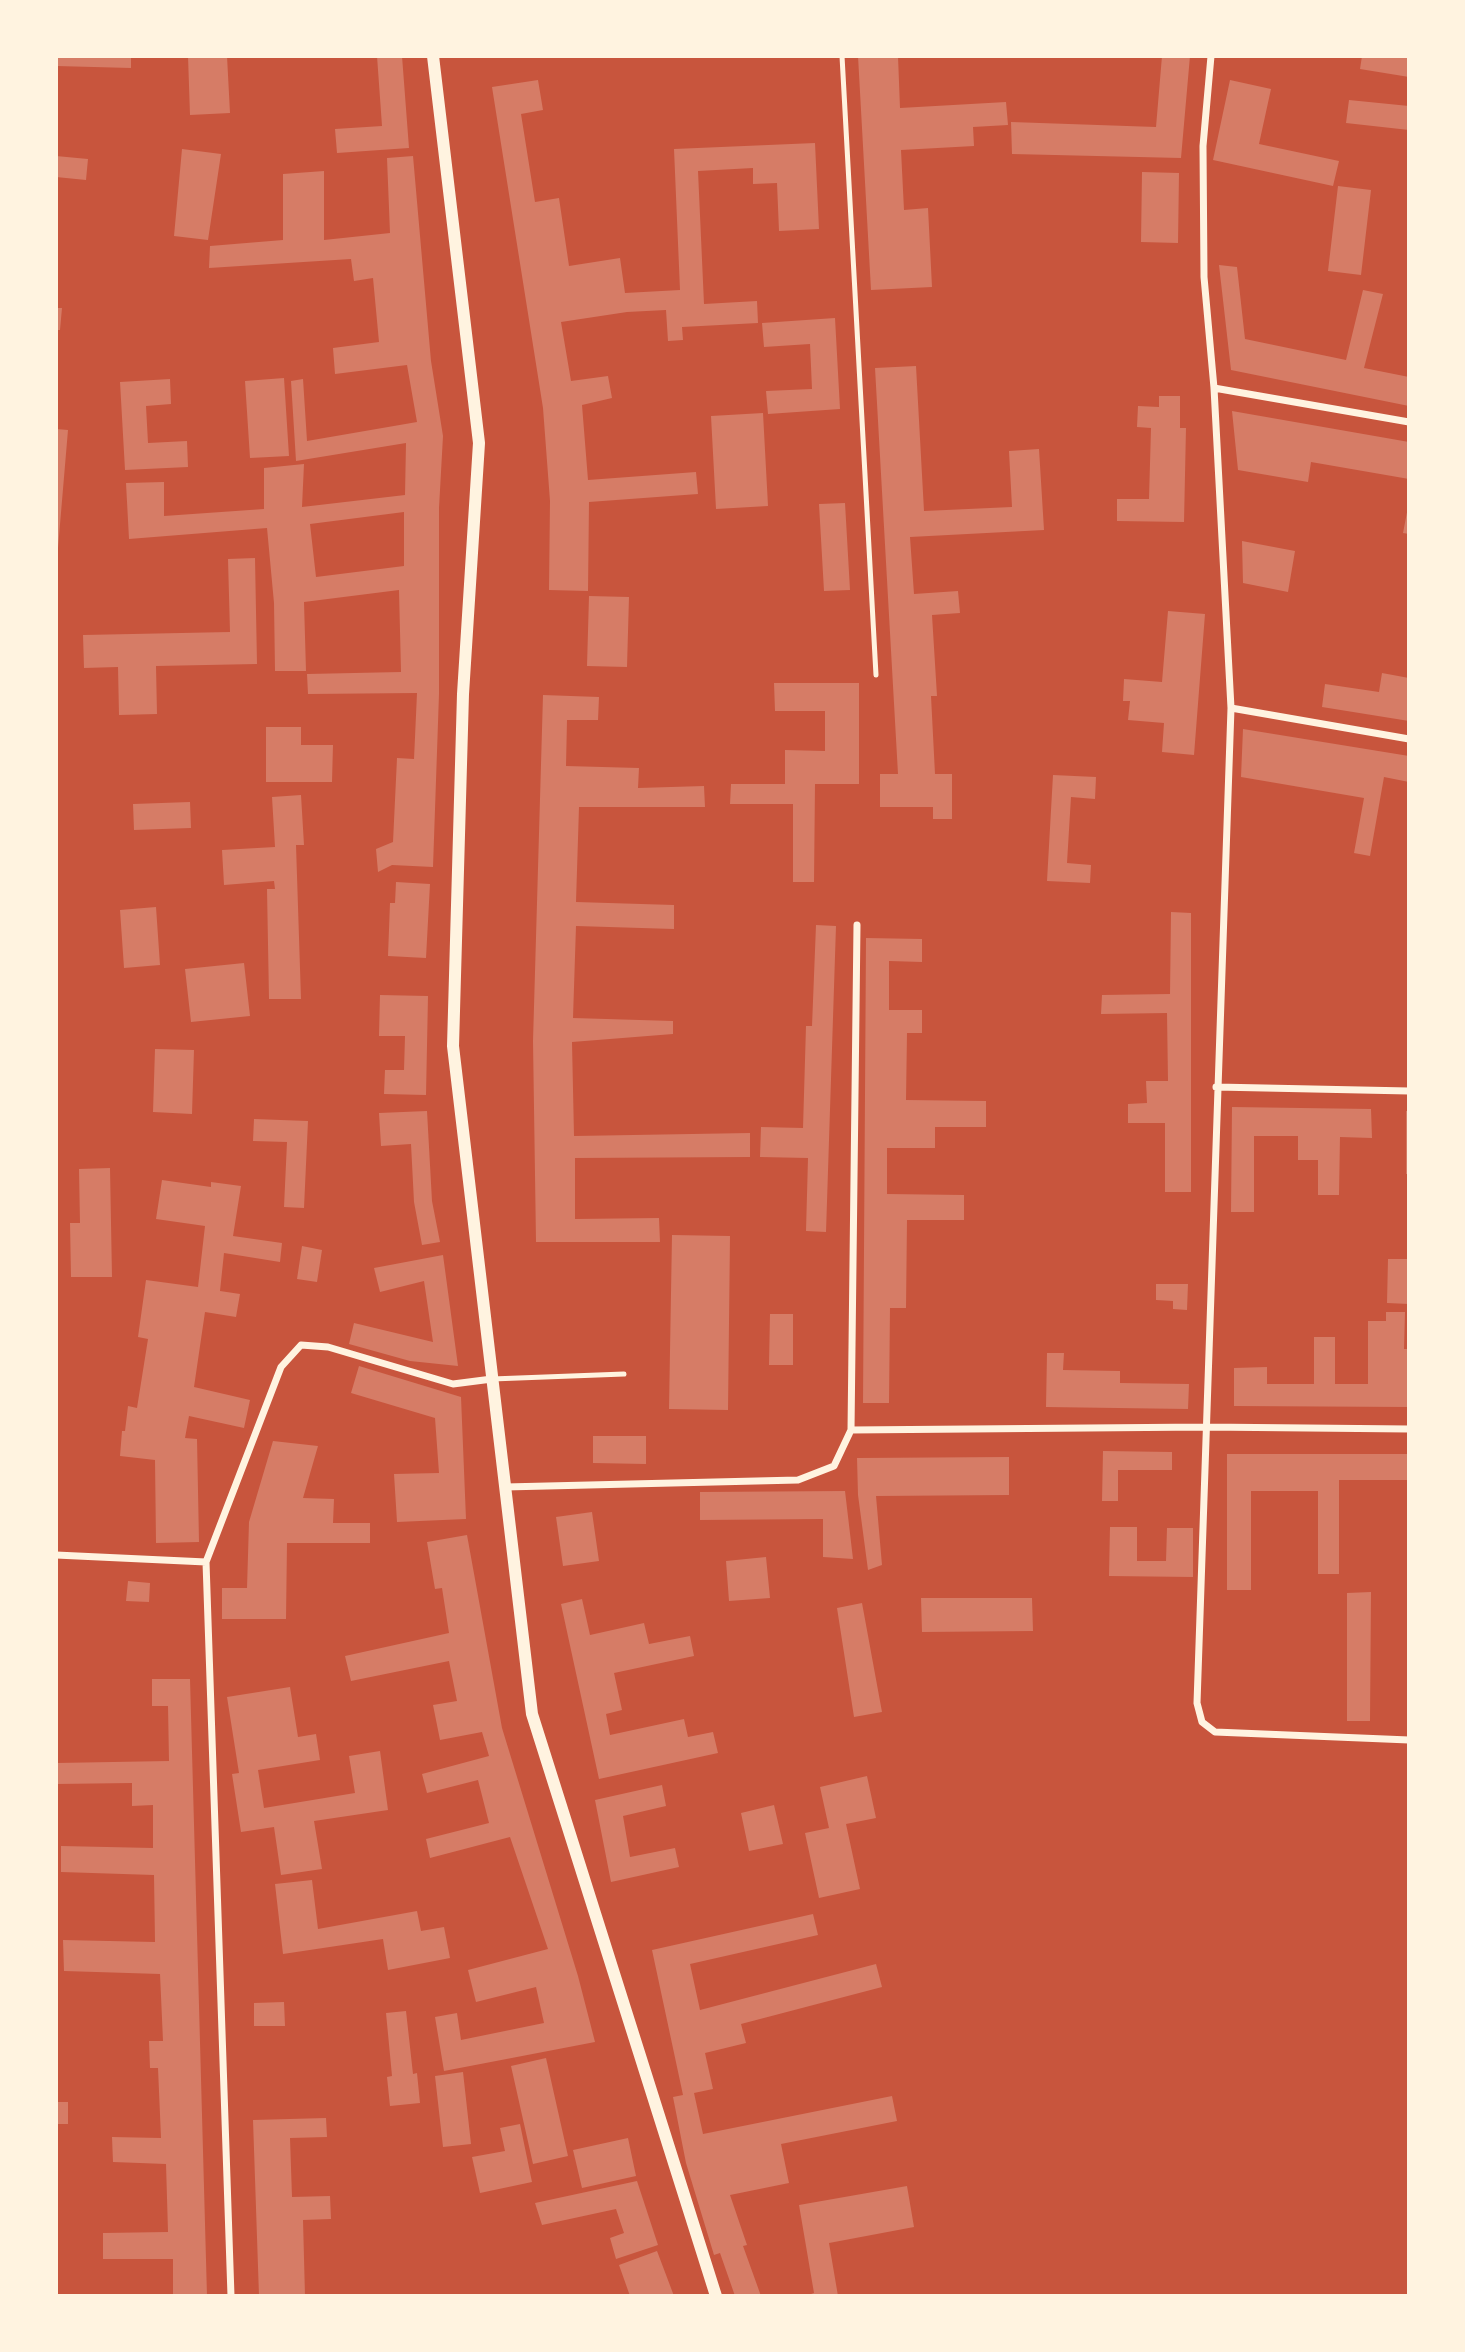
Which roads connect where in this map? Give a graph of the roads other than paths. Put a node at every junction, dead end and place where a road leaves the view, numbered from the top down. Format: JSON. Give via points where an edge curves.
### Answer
{"nodes":[{"id":1,"x":842,"y":56,"type":"edge"},
{"id":2,"x":1211,"y":56,"type":"edge"},
{"id":3,"x":437,"y":57,"type":"edge"},
{"id":4,"x":1214,"y":388,"type":"junction"},
{"id":5,"x":1409,"y":422,"type":"edge"},
{"id":6,"x":876,"y":675,"type":"dead end"},
{"id":7,"x":1231,"y":708,"type":"junction"},
{"id":8,"x":1409,"y":739,"type":"edge"},
{"id":9,"x":858,"y":925,"type":"dead end"},
{"id":10,"x":1216,"y":1087,"type":"junction"},
{"id":11,"x":1409,"y":1091,"type":"edge"},
{"id":12,"x":624,"y":1374,"type":"dead end"},
{"id":13,"x":492,"y":1379,"type":"junction"},
{"id":14,"x":1205,"y":1427,"type":"junction"},
{"id":15,"x":1409,"y":1429,"type":"edge"},
{"id":16,"x":851,"y":1430,"type":"junction"},
{"id":17,"x":505,"y":1487,"type":"junction"},
{"id":18,"x":56,"y":1555,"type":"edge"},
{"id":19,"x":206,"y":1562,"type":"junction"},
{"id":20,"x":1409,"y":1740,"type":"edge"},
{"id":21,"x":231,"y":2296,"type":"edge"},
{"id":22,"x":716,"y":2296,"type":"edge"}],
"edges":[{"from":1,"to":6,"type":"lane"},
{"from":2,"to":4,"type":"street","via":[[1203,173],[1204,277]]},
{"from":3,"to":13,"type":"street","via":[[479,443],[463,694],[453,1046]]},
{"from":4,"to":5,"type":"street"},
{"from":4,"to":7,"type":"street"},
{"from":7,"to":8,"type":"street"},
{"from":7,"to":10,"type":"street"},
{"from":9,"to":16,"type":"street"},
{"from":10,"to":11,"type":"street"},
{"from":10,"to":14,"type":"street"},
{"from":12,"to":13,"type":"lane"},
{"from":13,"to":17,"type":"street"},
{"from":13,"to":19,"type":"street","via":[[453,1384],[328,1347],[301,1345],[281,1367]]},
{"from":14,"to":15,"type":"street"},
{"from":14,"to":16,"type":"street"},
{"from":14,"to":20,"type":"street","via":[[1197,1703],[1202,1722],[1215,1732]]},
{"from":16,"to":17,"type":"street","via":[[834,1466],[798,1480]]},
{"from":17,"to":22,"type":"street","via":[[532,1714]]},
{"from":18,"to":19,"type":"street"},
{"from":19,"to":21,"type":"street"}]}
